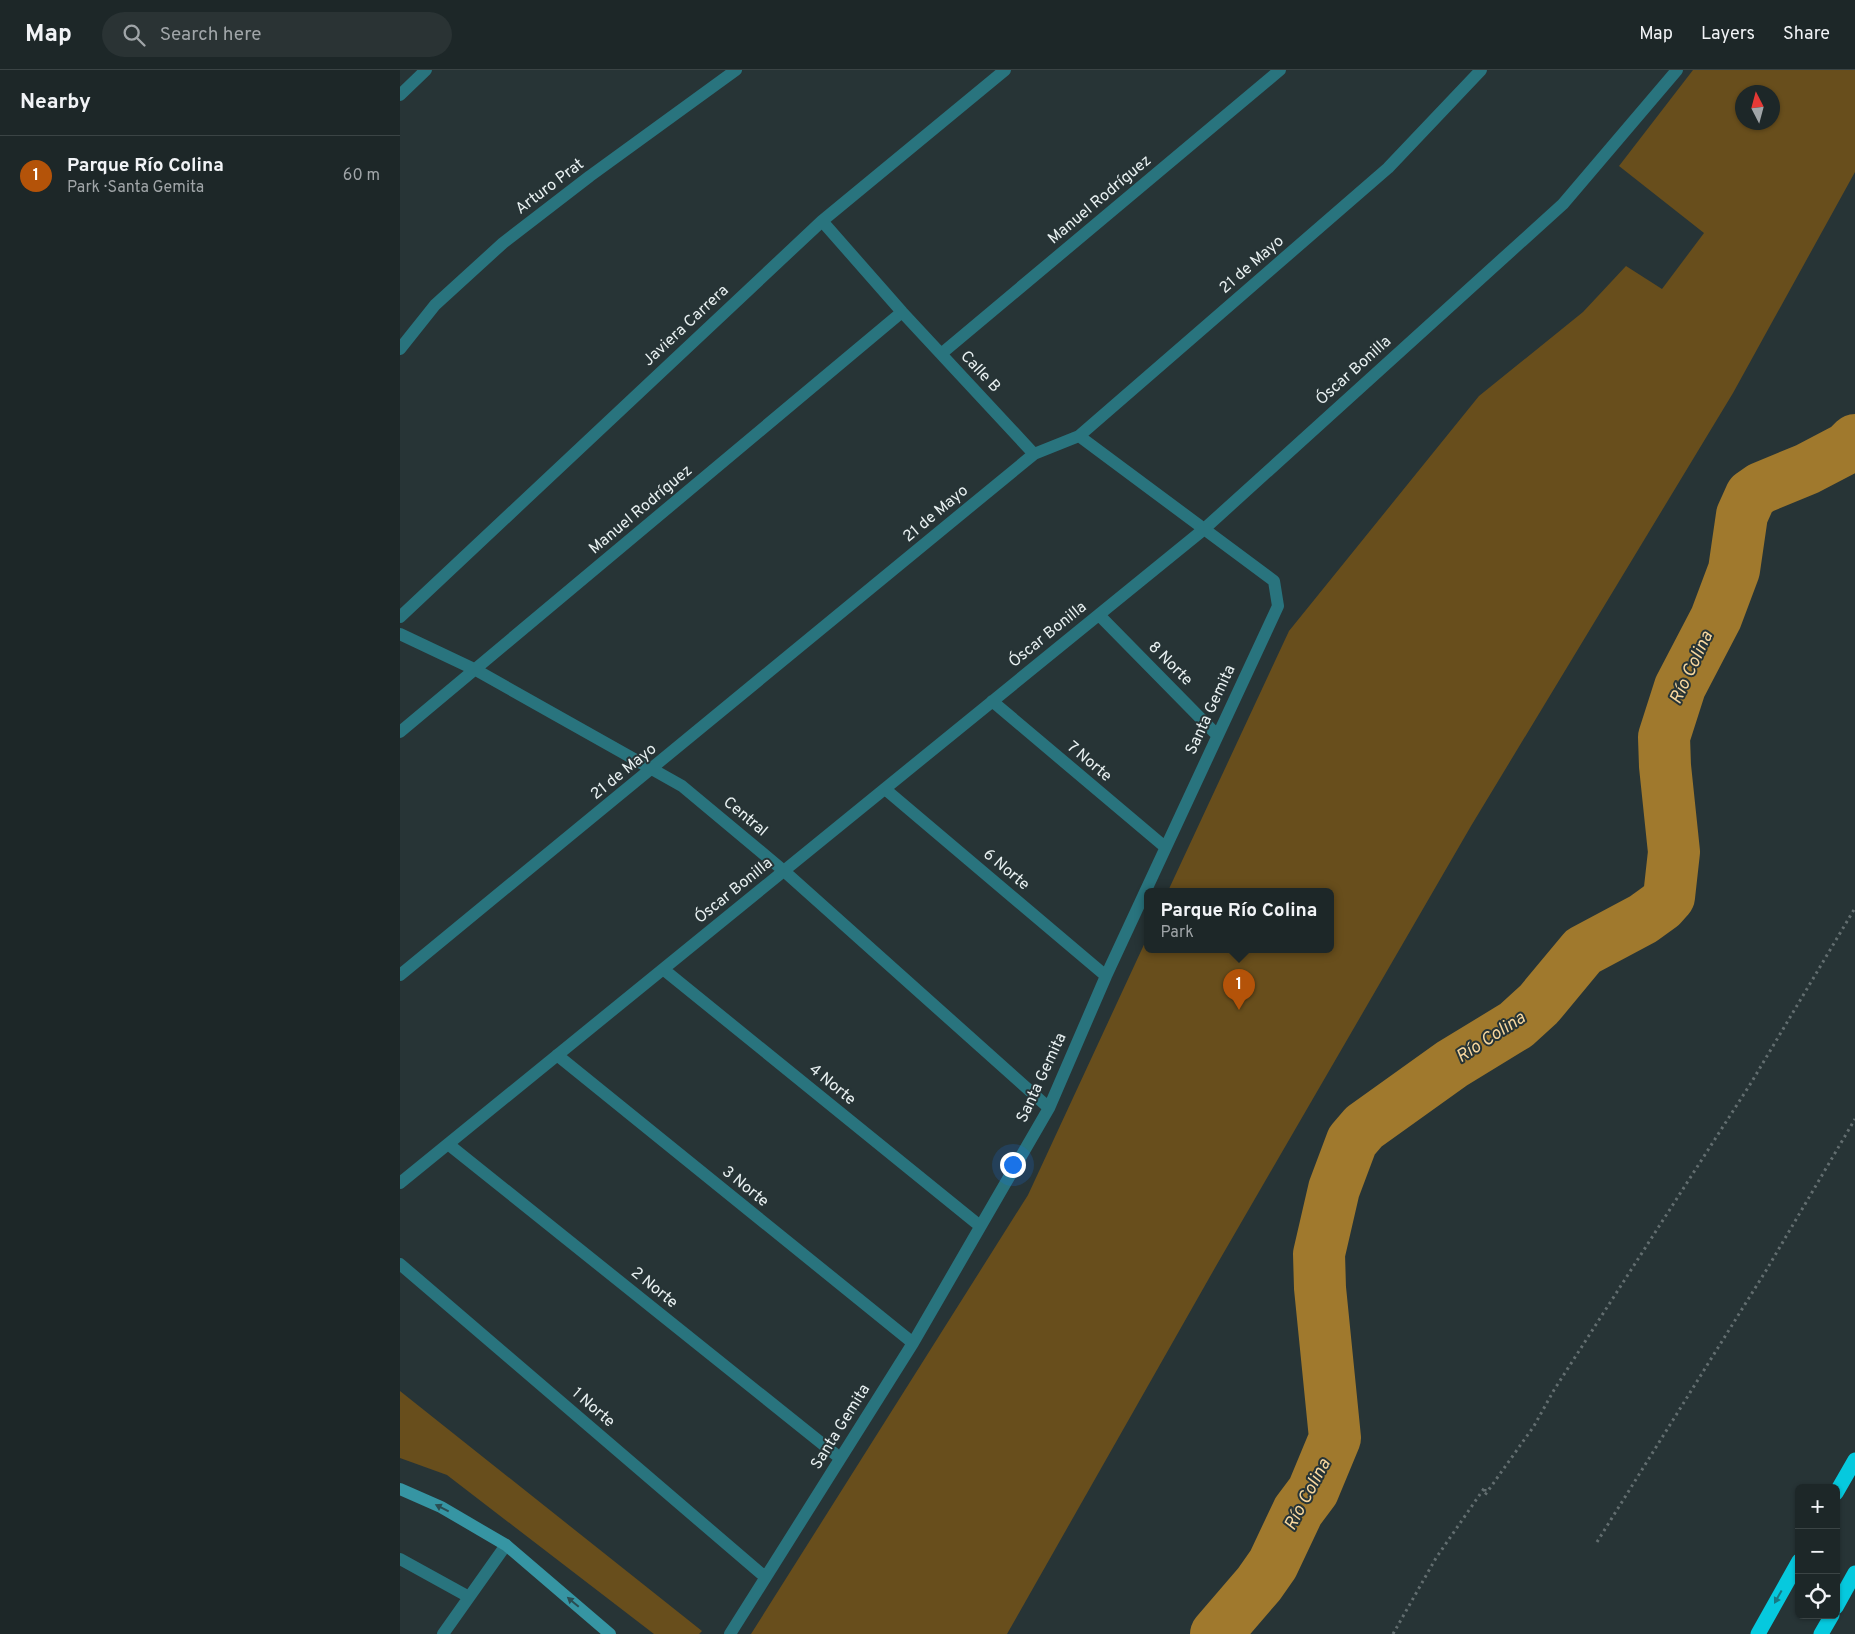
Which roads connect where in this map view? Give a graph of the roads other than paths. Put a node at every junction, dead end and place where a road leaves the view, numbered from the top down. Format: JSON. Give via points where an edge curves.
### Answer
{"nodes":[{"id":1,"x":426,"y":70,"type":"edge"},
{"id":2,"x":736,"y":70,"type":"edge"},
{"id":3,"x":1005,"y":70,"type":"edge"},
{"id":4,"x":1280,"y":70,"type":"edge"},
{"id":5,"x":1481,"y":70,"type":"edge"},
{"id":6,"x":1677,"y":70,"type":"edge"},
{"id":7,"x":400,"y":95,"type":"edge"},
{"id":8,"x":822,"y":221,"type":"junction"},
{"id":9,"x":902,"y":312,"type":"junction"},
{"id":10,"x":400,"y":349,"type":"edge"},
{"id":11,"x":941,"y":354,"type":"junction"},
{"id":12,"x":1079,"y":436,"type":"junction"},
{"id":13,"x":1034,"y":454,"type":"junction"},
{"id":14,"x":1203,"y":530,"type":"junction"},
{"id":15,"x":1099,"y":615,"type":"junction"},
{"id":16,"x":400,"y":617,"type":"edge"},
{"id":17,"x":400,"y":634,"type":"edge"},
{"id":18,"x":476,"y":670,"type":"junction"},
{"id":19,"x":992,"y":702,"type":"junction"},
{"id":20,"x":400,"y":732,"type":"edge"},
{"id":21,"x":1218,"y":735,"type":"junction"},
{"id":22,"x":653,"y":769,"type":"junction"},
{"id":23,"x":885,"y":789,"type":"junction"},
{"id":24,"x":1165,"y":847,"type":"junction"},
{"id":25,"x":784,"y":871,"type":"junction"},
{"id":26,"x":1146,"y":888,"type":"edge"},
{"id":27,"x":1144,"y":893,"type":"edge"},
{"id":28,"x":663,"y":969,"type":"junction"},
{"id":29,"x":400,"y":975,"type":"edge"},
{"id":30,"x":1106,"y":976,"type":"junction"},
{"id":31,"x":557,"y":1055,"type":"junction"},
{"id":32,"x":1049,"y":1108,"type":"junction"},
{"id":33,"x":448,"y":1144,"type":"junction"},
{"id":34,"x":400,"y":1183,"type":"edge"},
{"id":35,"x":980,"y":1226,"type":"junction"},
{"id":36,"x":400,"y":1264,"type":"edge"},
{"id":37,"x":913,"y":1343,"type":"junction"},
{"id":38,"x":840,"y":1458,"type":"junction"},
{"id":39,"x":1855,"y":1460,"type":"edge"},
{"id":40,"x":1840,"y":1486,"type":"edge"},
{"id":41,"x":400,"y":1489,"type":"edge"},
{"id":42,"x":506,"y":1545,"type":"junction"},
{"id":43,"x":400,"y":1560,"type":"edge"},
{"id":44,"x":1795,"y":1567,"type":"edge"},
{"id":45,"x":1855,"y":1573,"type":"edge"},
{"id":46,"x":765,"y":1577,"type":"junction"},
{"id":47,"x":469,"y":1597,"type":"junction"},
{"id":48,"x":1840,"y":1600,"type":"edge"},
{"id":49,"x":1830,"y":1619,"type":"edge"},
{"id":50,"x":443,"y":1634,"type":"edge"},
{"id":51,"x":610,"y":1634,"type":"edge"},
{"id":52,"x":730,"y":1634,"type":"edge"},
{"id":53,"x":1758,"y":1634,"type":"edge"},
{"id":54,"x":1821,"y":1634,"type":"edge"}],
"edges":[{"from":1,"to":7,"type":"street"},
{"from":2,"to":10,"type":"street","name":"Arturo Prat","via":[[503,243],[435,305]]},
{"from":3,"to":8,"type":"street","name":"Javiera Carrera"},
{"from":4,"to":11,"type":"street","name":"Manuel Rodríguez"},
{"from":5,"to":12,"type":"street","name":"21 de Mayo","via":[[1388,168]]},
{"from":6,"to":14,"type":"street","name":"Óscar Bonilla","via":[[1562,204]]},
{"from":8,"to":9,"type":"street","name":"Calle B"},
{"from":8,"to":16,"type":"street","name":"Javiera Carrera"},
{"from":9,"to":11,"type":"street","name":"Calle B"},
{"from":9,"to":18,"type":"street","name":"Manuel Rodríguez"},
{"from":11,"to":13,"type":"street","name":"Calle B"},
{"from":12,"to":13,"type":"street","name":"21 de Mayo"},
{"from":12,"to":14,"type":"street","name":"Santa Gemita"},
{"from":13,"to":22,"type":"street","name":"21 de Mayo"},
{"from":14,"to":15,"type":"street","name":"Óscar Bonilla"},
{"from":14,"to":21,"type":"street","name":"Santa Gemita","via":[[1274,582],[1278,606]]},
{"from":15,"to":19,"type":"street","name":"Óscar Bonilla"},
{"from":15,"to":21,"type":"street","name":"8 Norte"},
{"from":17,"to":18,"type":"street","name":"Central"},
{"from":18,"to":20,"type":"street","name":"Manuel Rodríguez"},
{"from":18,"to":22,"type":"street","name":"Central"},
{"from":19,"to":23,"type":"street","name":"Óscar Bonilla"},
{"from":19,"to":24,"type":"street","name":"7 Norte"},
{"from":21,"to":24,"type":"street","name":"Santa Gemita"},
{"from":22,"to":25,"type":"street","name":"Central","via":[[682,786]]},
{"from":22,"to":29,"type":"street","name":"21 de Mayo"},
{"from":23,"to":25,"type":"street","name":"Óscar Bonilla"},
{"from":23,"to":30,"type":"street","name":"6 Norte"},
{"from":24,"to":26,"type":"street","name":"Santa Gemita"},
{"from":25,"to":28,"type":"street","name":"Óscar Bonilla"},
{"from":25,"to":32,"type":"street","name":"Central"},
{"from":27,"to":30,"type":"street","name":"Santa Gemita"},
{"from":28,"to":31,"type":"street","name":"Óscar Bonilla"},
{"from":28,"to":35,"type":"street","name":"4 Norte"},
{"from":30,"to":32,"type":"street","name":"Santa Gemita"},
{"from":31,"to":33,"type":"street","name":"Óscar Bonilla"},
{"from":31,"to":37,"type":"street","name":"3 Norte"},
{"from":32,"to":35,"type":"street","name":"Santa Gemita"},
{"from":33,"to":34,"type":"street","name":"Óscar Bonilla"},
{"from":33,"to":38,"type":"street","name":"2 Norte"},
{"from":35,"to":37,"type":"street","name":"Santa Gemita"},
{"from":36,"to":46,"type":"street","name":"1 Norte"},
{"from":37,"to":38,"type":"street","name":"Santa Gemita"},
{"from":38,"to":46,"type":"street","name":"Santa Gemita"},
{"from":39,"to":40,"type":"highway"},
{"from":42,"to":41,"type":"main road","one_way":true,"via":[[441,1507]]},
{"from":42,"to":47,"type":"street"},
{"from":51,"to":42,"type":"main road","one_way":true},
{"from":43,"to":47,"type":"street"},
{"from":44,"to":53,"type":"highway","one_way":true},
{"from":45,"to":48,"type":"highway"},
{"from":46,"to":52,"type":"street","name":"Santa Gemita"},
{"from":47,"to":50,"type":"street"},
{"from":49,"to":54,"type":"highway"}]}
